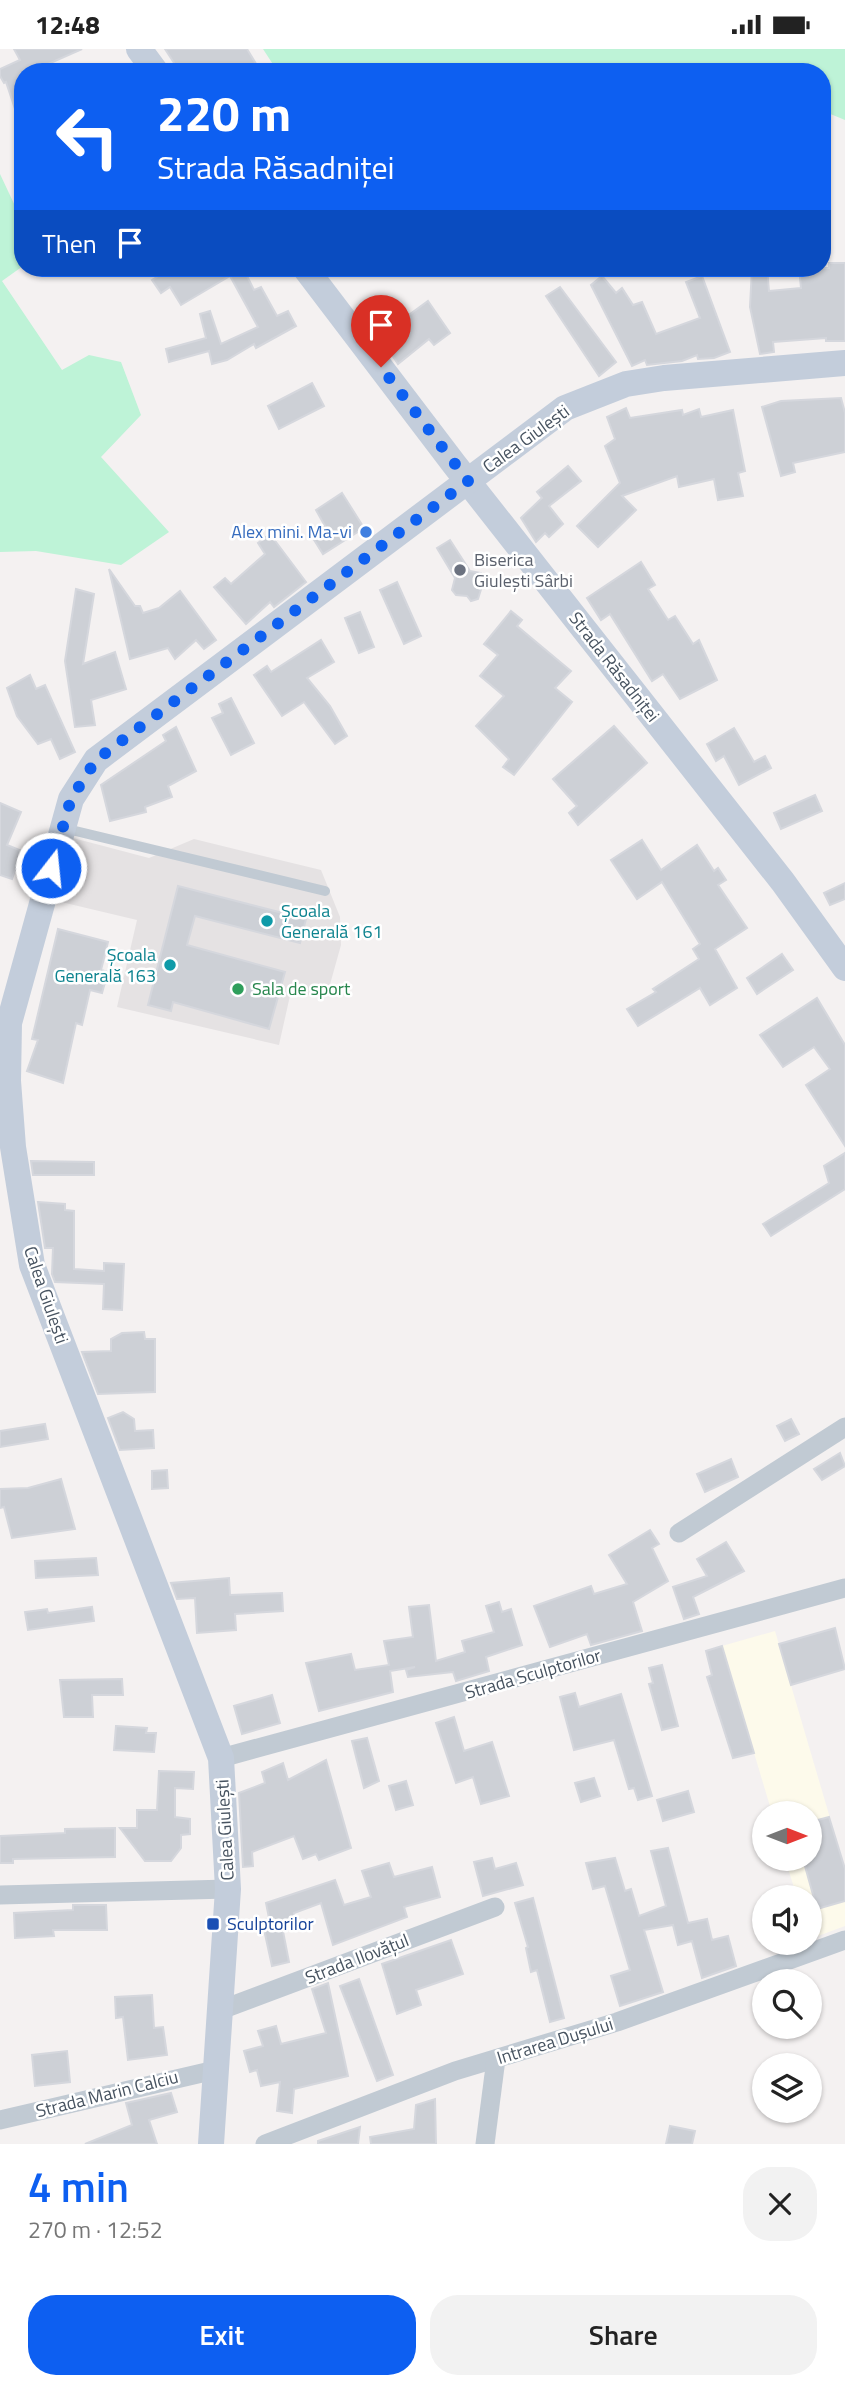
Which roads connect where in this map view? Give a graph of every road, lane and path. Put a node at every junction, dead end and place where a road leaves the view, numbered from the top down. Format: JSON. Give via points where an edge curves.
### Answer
{"nodes":[{"id":1,"x":313,"y":277,"type":"edge"},
{"id":2,"x":845,"y":363,"type":"edge"},
{"id":3,"x":468,"y":481,"type":"junction"},
{"id":4,"x":62,"y":828,"type":"junction"},
{"id":5,"x":326,"y":891,"type":"dead end"},
{"id":6,"x":845,"y":968,"type":"edge"},
{"id":7,"x":4,"y":1083,"type":"edge"},
{"id":8,"x":845,"y":1427,"type":"edge"},
{"id":9,"x":679,"y":1533,"type":"dead end"},
{"id":10,"x":845,"y":1588,"type":"edge"},
{"id":11,"x":221,"y":1758,"type":"junction"},
{"id":12,"x":228,"y":1889,"type":"junction"},
{"id":13,"x":0,"y":1895,"type":"edge"},
{"id":14,"x":495,"y":1906,"type":"dead end"},
{"id":15,"x":845,"y":1940,"type":"edge"},
{"id":16,"x":218,"y":2011,"type":"junction"},
{"id":17,"x":496,"y":2059,"type":"junction"},
{"id":18,"x":215,"y":2070,"type":"junction"},
{"id":19,"x":0,"y":2120,"type":"edge"},
{"id":20,"x":211,"y":2144,"type":"edge"},
{"id":21,"x":265,"y":2144,"type":"edge"},
{"id":22,"x":485,"y":2144,"type":"edge"}],
"edges":[{"from":1,"to":3,"type":"main road","name":"Strada Răsadniței"},
{"from":2,"to":3,"type":"main road","name":"Calea Giulești","via":[[626,384],[565,408]]},
{"from":3,"to":4,"type":"main road","name":"Calea Giulești","via":[[96,760],[71,799]]},
{"from":3,"to":6,"type":"main road","name":"Strada Răsadniței","via":[[783,882]]},
{"from":4,"to":5,"type":"lane"},
{"from":4,"to":7,"type":"main road","name":"Calea Giulești","via":[[9,1023]]},
{"from":7,"to":11,"type":"main road","name":"Calea Giulești","via":[[32,1265]]},
{"from":8,"to":9,"type":"street"},
{"from":10,"to":11,"type":"street","name":"Strada Sculptorilor"},
{"from":11,"to":12,"type":"main road","name":"Calea Giulești"},
{"from":12,"to":13,"type":"street"},
{"from":12,"to":16,"type":"main road","name":"Calea Giulești"},
{"from":14,"to":16,"type":"street","name":"Strada Ilovățul"},
{"from":15,"to":17,"type":"street","name":"Intrarea Dușului","via":[[617,2022]]},
{"from":16,"to":18,"type":"main road","name":"Calea Giulești"},
{"from":17,"to":21,"type":"street","name":"Intrarea Dușului"},
{"from":17,"to":22,"type":"street"},
{"from":18,"to":19,"type":"street","name":"Strada Marin Calciu"},
{"from":18,"to":20,"type":"main road","name":"Calea Giulești"}]}
